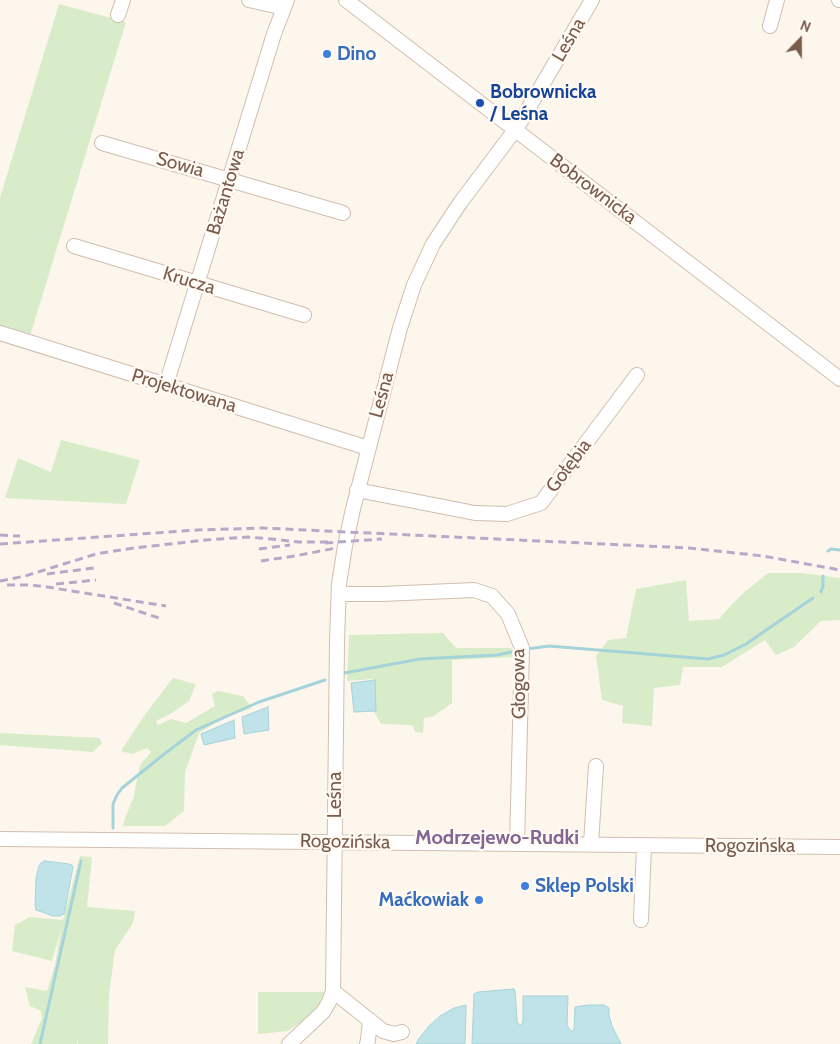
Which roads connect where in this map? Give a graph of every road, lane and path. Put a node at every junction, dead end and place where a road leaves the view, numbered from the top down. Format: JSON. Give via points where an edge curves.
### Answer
{"nodes":[{"id":1,"x":122,"y":0,"type":"edge"},
{"id":2,"x":249,"y":0,"type":"edge"},
{"id":3,"x":346,"y":0,"type":"edge"},
{"id":4,"x":592,"y":0,"type":"edge"},
{"id":5,"x":777,"y":0,"type":"edge"},
{"id":6,"x":285,"y":4,"type":"edge"},
{"id":7,"x":118,"y":15,"type":"dead end"},
{"id":8,"x":770,"y":26,"type":"dead end"},
{"id":9,"x":516,"y":130,"type":"junction"},
{"id":10,"x":102,"y":143,"type":"dead end"},
{"id":11,"x":230,"y":179,"type":"junction"},
{"id":12,"x":343,"y":213,"type":"dead end"},
{"id":13,"x":74,"y":246,"type":"dead end"},
{"id":14,"x":197,"y":283,"type":"junction"},
{"id":15,"x":304,"y":315,"type":"dead end"},
{"id":16,"x":0,"y":333,"type":"edge"},
{"id":17,"x":637,"y":375,"type":"dead end"},
{"id":18,"x":840,"y":379,"type":"edge"},
{"id":19,"x":166,"y":386,"type":"junction"},
{"id":20,"x":368,"y":448,"type":"junction"},
{"id":21,"x":358,"y":490,"type":"junction"},
{"id":22,"x":339,"y":594,"type":"junction"},
{"id":23,"x":596,"y":766,"type":"dead end"},
{"id":24,"x":0,"y":839,"type":"edge"},
{"id":25,"x":335,"y":842,"type":"junction"},
{"id":26,"x":517,"y":844,"type":"junction"},
{"id":27,"x":591,"y":844,"type":"junction"},
{"id":28,"x":644,"y":846,"type":"junction"},
{"id":29,"x":840,"y":847,"type":"edge"},
{"id":30,"x":641,"y":920,"type":"dead end"},
{"id":31,"x":333,"y":991,"type":"junction"},
{"id":32,"x":370,"y":1020,"type":"junction"},
{"id":33,"x":402,"y":1032,"type":"dead end"},
{"id":34,"x":289,"y":1044,"type":"edge"},
{"id":35,"x":367,"y":1044,"type":"edge"}],
"edges":[{"from":1,"to":7,"type":"street"},
{"from":2,"to":6,"type":"street"},
{"from":3,"to":9,"type":"street","name":"Bobrownicka"},
{"from":4,"to":9,"type":"street","name":"Leśna"},
{"from":5,"to":8,"type":"street"},
{"from":6,"to":11,"type":"street","name":"Bażantowa"},
{"from":9,"to":18,"type":"street","name":"Bobrownicka"},
{"from":9,"to":20,"type":"street","name":"Leśna","via":[[451,215],[433,244],[405,312]]},
{"from":10,"to":11,"type":"street","name":"Sowia"},
{"from":11,"to":12,"type":"street","name":"Sowia"},
{"from":11,"to":14,"type":"street","name":"Bażantowa"},
{"from":13,"to":14,"type":"street","name":"Krucza"},
{"from":14,"to":15,"type":"street","name":"Krucza"},
{"from":14,"to":19,"type":"street","name":"Bażantowa"},
{"from":16,"to":19,"type":"street","name":"Projektowana"},
{"from":17,"to":21,"type":"street","name":"Gołębia","via":[[541,503],[507,514],[474,513]]},
{"from":19,"to":20,"type":"street","name":"Projektowana"},
{"from":20,"to":21,"type":"street","name":"Leśna"},
{"from":21,"to":22,"type":"street","name":"Leśna"},
{"from":22,"to":25,"type":"street","name":"Leśna"},
{"from":22,"to":26,"type":"street","name":"Głogowa","via":[[474,590],[492,596],[508,614],[522,648]]},
{"from":23,"to":27,"type":"street"},
{"from":24,"to":25,"type":"street","name":"Rogozińska"},
{"from":25,"to":26,"type":"street","name":"Rogozińska"},
{"from":25,"to":31,"type":"street","name":"Leśna"},
{"from":26,"to":27,"type":"street","name":"Rogozińska"},
{"from":27,"to":28,"type":"street","name":"Rogozińska"},
{"from":28,"to":29,"type":"street","name":"Rogozińska"},
{"from":28,"to":30,"type":"street"},
{"from":31,"to":32,"type":"street"},
{"from":31,"to":34,"type":"street","via":[[323,1012]]},
{"from":32,"to":33,"type":"street","via":[[383,1031]]},
{"from":32,"to":35,"type":"street"}]}
